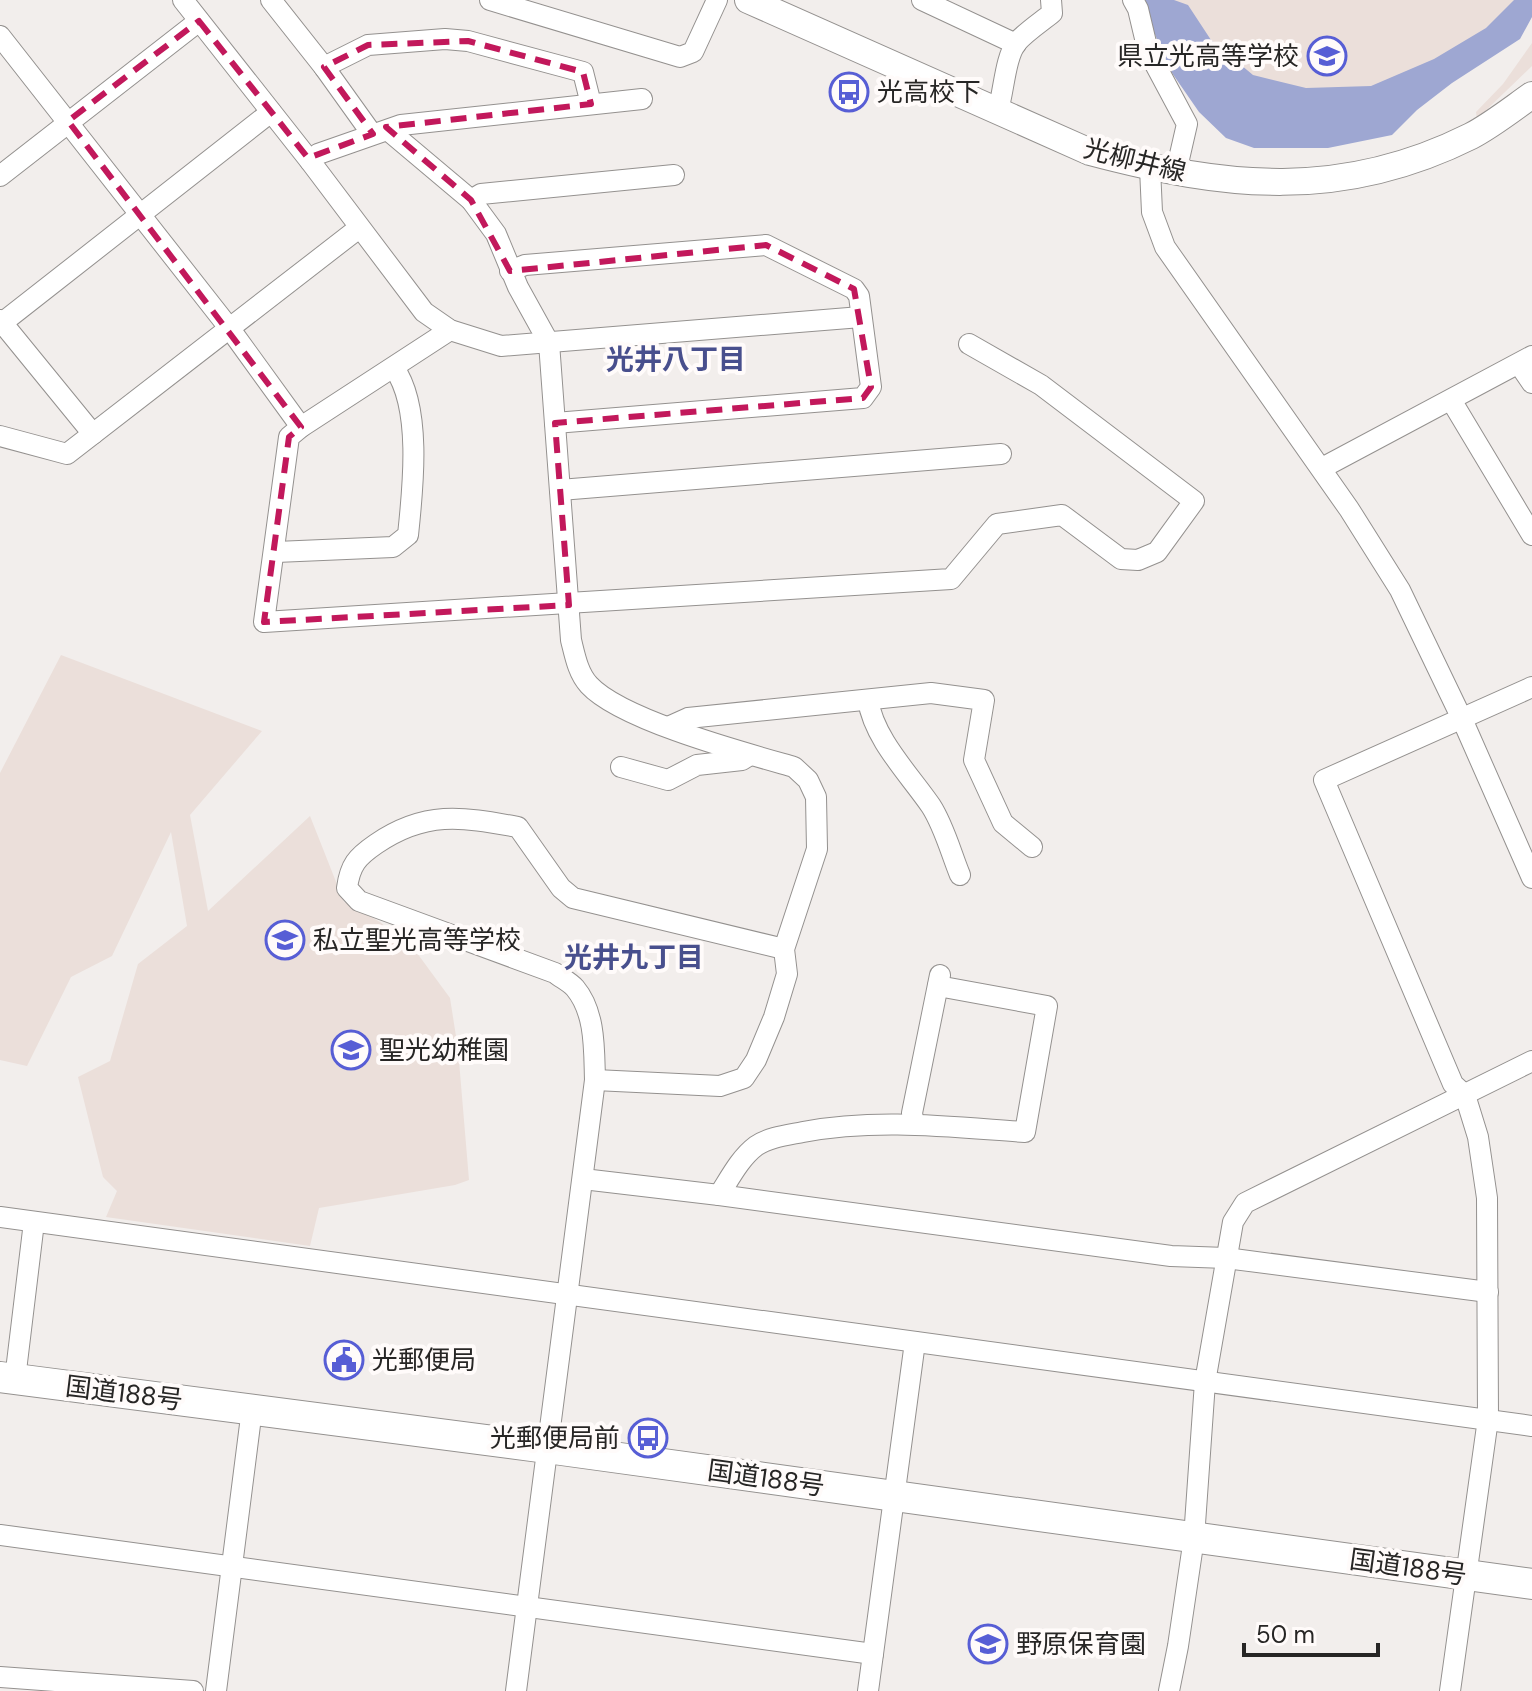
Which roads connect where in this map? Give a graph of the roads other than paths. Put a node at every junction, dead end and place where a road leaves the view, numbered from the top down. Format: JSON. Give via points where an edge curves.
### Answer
{"nodes":[{"id":1,"x":183,"y":0,"type":"edge"},
{"id":2,"x":271,"y":0,"type":"edge"},
{"id":3,"x":490,"y":0,"type":"edge"},
{"id":4,"x":717,"y":0,"type":"edge"},
{"id":5,"x":748,"y":0,"type":"edge"},
{"id":6,"x":922,"y":0,"type":"edge"},
{"id":7,"x":1051,"y":0,"type":"edge"},
{"id":8,"x":1133,"y":0,"type":"edge"},
{"id":9,"x":199,"y":21,"type":"junction"},
{"id":10,"x":0,"y":36,"type":"edge"},
{"id":11,"x":1016,"y":44,"type":"junction"},
{"id":12,"x":324,"y":67,"type":"junction"},
{"id":13,"x":1532,"y":95,"type":"edge"},
{"id":14,"x":642,"y":99,"type":"dead end"},
{"id":15,"x":591,"y":104,"type":"junction"},
{"id":16,"x":998,"y":110,"type":"junction"},
{"id":17,"x":271,"y":112,"type":"junction"},
{"id":18,"x":68,"y":121,"type":"junction"},
{"id":19,"x":380,"y":133,"type":"junction"},
{"id":20,"x":310,"y":161,"type":"junction"},
{"id":21,"x":1150,"y":168,"type":"junction"},
{"id":22,"x":1176,"y":172,"type":"junction"},
{"id":23,"x":674,"y":175,"type":"dead end"},
{"id":24,"x":0,"y":176,"type":"edge"},
{"id":25,"x":471,"y":200,"type":"junction"},
{"id":26,"x":138,"y":214,"type":"junction"},
{"id":27,"x":359,"y":228,"type":"junction"},
{"id":28,"x":510,"y":271,"type":"junction"},
{"id":29,"x":861,"y":317,"type":"junction"},
{"id":30,"x":1,"y":322,"type":"edge"},
{"id":31,"x":230,"y":329,"type":"junction"},
{"id":32,"x":450,"y":330,"type":"junction"},
{"id":33,"x":549,"y":343,"type":"junction"},
{"id":34,"x":969,"y":344,"type":"dead end"},
{"id":35,"x":1526,"y":360,"type":"edge"},
{"id":36,"x":394,"y":368,"type":"junction"},
{"id":37,"x":1532,"y":383,"type":"edge"},
{"id":38,"x":1451,"y":400,"type":"junction"},
{"id":39,"x":555,"y":423,"type":"junction"},
{"id":40,"x":301,"y":427,"type":"junction"},
{"id":41,"x":93,"y":434,"type":"junction"},
{"id":42,"x":0,"y":436,"type":"edge"},
{"id":43,"x":1001,"y":454,"type":"dead end"},
{"id":44,"x":1322,"y":468,"type":"junction"},
{"id":45,"x":560,"y":490,"type":"junction"},
{"id":46,"x":1532,"y":535,"type":"edge"},
{"id":47,"x":276,"y":552,"type":"junction"},
{"id":48,"x":569,"y":605,"type":"junction"},
{"id":49,"x":1532,"y":687,"type":"edge"},
{"id":50,"x":868,"y":700,"type":"junction"},
{"id":51,"x":1462,"y":719,"type":"junction"},
{"id":52,"x":668,"y":727,"type":"junction"},
{"id":53,"x":750,"y":755,"type":"junction"},
{"id":54,"x":621,"y":767,"type":"dead end"},
{"id":55,"x":1032,"y":847,"type":"dead end"},
{"id":56,"x":960,"y":875,"type":"dead end"},
{"id":57,"x":1532,"y":878,"type":"edge"},
{"id":58,"x":784,"y":949,"type":"junction"},
{"id":59,"x":1532,"y":1061,"type":"edge"},
{"id":60,"x":595,"y":1080,"type":"junction"},
{"id":61,"x":1465,"y":1095,"type":"junction"},
{"id":62,"x":914,"y":1124,"type":"junction"},
{"id":63,"x":583,"y":1179,"type":"junction"},
{"id":64,"x":719,"y":1195,"type":"junction"},
{"id":65,"x":0,"y":1217,"type":"edge"},
{"id":66,"x":34,"y":1222,"type":"junction"},
{"id":67,"x":1226,"y":1258,"type":"junction"},
{"id":68,"x":1488,"y":1292,"type":"junction"},
{"id":69,"x":566,"y":1294,"type":"junction"},
{"id":70,"x":915,"y":1342,"type":"junction"},
{"id":71,"x":8,"y":1378,"type":"edge"},
{"id":72,"x":1205,"y":1382,"type":"junction"},
{"id":73,"x":252,"y":1409,"type":"junction"},
{"id":74,"x":1488,"y":1419,"type":"junction"},
{"id":75,"x":1532,"y":1426,"type":"edge"},
{"id":76,"x":547,"y":1448,"type":"junction"},
{"id":77,"x":894,"y":1496,"type":"junction"},
{"id":78,"x":0,"y":1535,"type":"edge"},
{"id":79,"x":1194,"y":1538,"type":"junction"},
{"id":80,"x":232,"y":1566,"type":"junction"},
{"id":81,"x":1466,"y":1575,"type":"junction"},
{"id":82,"x":1532,"y":1584,"type":"edge"},
{"id":83,"x":527,"y":1606,"type":"junction"},
{"id":84,"x":873,"y":1654,"type":"junction"},
{"id":85,"x":0,"y":1677,"type":"edge"},
{"id":86,"x":193,"y":1691,"type":"edge"},
{"id":87,"x":216,"y":1691,"type":"edge"},
{"id":88,"x":516,"y":1691,"type":"edge"},
{"id":89,"x":868,"y":1691,"type":"edge"},
{"id":90,"x":1169,"y":1691,"type":"edge"},
{"id":91,"x":1450,"y":1691,"type":"edge"}],
"edges":[{"from":1,"to":9,"type":"street"},
{"from":2,"to":12,"type":"street"},
{"from":3,"to":4,"type":"street","via":[[680,57],[693,52]]},
{"from":5,"to":16,"type":"main road","name":"光柳井線"},
{"from":6,"to":11,"type":"street"},
{"from":7,"to":11,"type":"street","via":[[1052,13]]},
{"from":8,"to":22,"type":"street","via":[[1148,51],[1187,124]]},
{"from":9,"to":17,"type":"street"},
{"from":9,"to":18,"type":"street"},
{"from":10,"to":18,"type":"street"},
{"from":11,"to":16,"type":"street"},
{"from":12,"to":15,"type":"street","via":[[368,45],[468,41],[583,72]]},
{"from":12,"to":19,"type":"street"},
{"from":13,"to":22,"type":"main road","name":"光柳井線","via":[[1473,135],[1367,174],[1278,184]]},
{"from":14,"to":15,"type":"street"},
{"from":15,"to":19,"type":"street","via":[[401,125]]},
{"from":16,"to":21,"type":"main road","name":"光柳井線","via":[[1090,152]]},
{"from":17,"to":20,"type":"street"},
{"from":17,"to":26,"type":"street"},
{"from":18,"to":24,"type":"street"},
{"from":18,"to":26,"type":"street"},
{"from":19,"to":20,"type":"street"},
{"from":19,"to":25,"type":"street"},
{"from":20,"to":27,"type":"street"},
{"from":21,"to":22,"type":"main road","name":"光柳井線"},
{"from":21,"to":44,"type":"street","via":[[1152,212],[1165,247]]},
{"from":23,"to":25,"type":"street","via":[[481,194]]},
{"from":25,"to":28,"type":"street","via":[[496,234]]},
{"from":26,"to":30,"type":"street"},
{"from":26,"to":31,"type":"street"},
{"from":27,"to":31,"type":"street"},
{"from":27,"to":32,"type":"street","via":[[424,312]]},
{"from":28,"to":29,"type":"street","via":[[525,265],[766,245],[854,289]]},
{"from":28,"to":33,"type":"street"},
{"from":29,"to":33,"type":"street"},
{"from":29,"to":39,"type":"street","via":[[871,387],[863,398]]},
{"from":30,"to":41,"type":"street"},
{"from":31,"to":40,"type":"street"},
{"from":31,"to":41,"type":"street"},
{"from":32,"to":33,"type":"street","via":[[501,346]]},
{"from":32,"to":36,"type":"street"},
{"from":33,"to":39,"type":"street"},
{"from":34,"to":48,"type":"street","via":[[1041,385],[1194,501],[1157,552],[1138,560],[1121,559],[1062,515],[997,524],[951,579]]},
{"from":35,"to":37,"type":"street"},
{"from":35,"to":38,"type":"street"},
{"from":36,"to":40,"type":"street"},
{"from":36,"to":47,"type":"street","via":[[404,381],[415,467],[408,535],[393,547]]},
{"from":38,"to":44,"type":"street"},
{"from":38,"to":46,"type":"street"},
{"from":39,"to":45,"type":"street"},
{"from":40,"to":47,"type":"street","via":[[289,437]]},
{"from":41,"to":42,"type":"street","via":[[67,454]]},
{"from":43,"to":45,"type":"street"},
{"from":44,"to":51,"type":"street","via":[[1400,590]]},
{"from":45,"to":48,"type":"street"},
{"from":47,"to":48,"type":"street","via":[[264,622]]},
{"from":48,"to":52,"type":"street","via":[[576,662],[588,684],[608,701]]},
{"from":49,"to":51,"type":"street"},
{"from":50,"to":52,"type":"street","via":[[688,718]]},
{"from":50,"to":55,"type":"street","via":[[931,693],[984,700],[974,760],[1003,823]]},
{"from":50,"to":56,"type":"street","via":[[878,728],[933,809]]},
{"from":51,"to":57,"type":"street"},
{"from":51,"to":61,"type":"street","via":[[1324,780],[1453,1084]]},
{"from":52,"to":53,"type":"street"},
{"from":53,"to":54,"type":"street","via":[[697,765],[668,780]]},
{"from":53,"to":58,"type":"street","via":[[794,767],[816,797],[817,849]]},
{"from":58,"to":60,"type":"street","via":[[787,974],[774,1017],[744,1078],[720,1086]]},
{"from":58,"to":60,"type":"street","via":[[573,898],[518,827],[469,818],[422,821],[366,851],[350,869],[347,888],[359,901],[555,973],[576,989],[593,1032]]},
{"from":59,"to":61,"type":"street"},
{"from":60,"to":63,"type":"street"},
{"from":61,"to":67,"type":"street","via":[[1245,1203],[1233,1222]]},
{"from":61,"to":68,"type":"street","via":[[1487,1198]]},
{"from":62,"to":62,"type":"street","via":[[1025,1132],[1047,1006],[939,980]]},
{"from":62,"to":64,"type":"street","via":[[841,1125],[758,1145]]},
{"from":63,"to":64,"type":"street"},
{"from":63,"to":69,"type":"street"},
{"from":64,"to":67,"type":"street","via":[[1171,1256]]},
{"from":65,"to":66,"type":"street"},
{"from":66,"to":69,"type":"street"},
{"from":66,"to":71,"type":"street"},
{"from":67,"to":68,"type":"street"},
{"from":67,"to":72,"type":"street"},
{"from":68,"to":74,"type":"street"},
{"from":69,"to":70,"type":"street"},
{"from":69,"to":76,"type":"street"},
{"from":70,"to":72,"type":"street"},
{"from":70,"to":77,"type":"street"},
{"from":71,"to":73,"type":"highway","name":"国道188号"},
{"from":72,"to":74,"type":"street"},
{"from":72,"to":79,"type":"street"},
{"from":73,"to":76,"type":"highway","name":"国道188号"},
{"from":73,"to":80,"type":"street"},
{"from":74,"to":75,"type":"street"},
{"from":74,"to":81,"type":"street"},
{"from":76,"to":77,"type":"highway","name":"国道188号"},
{"from":76,"to":83,"type":"street"},
{"from":77,"to":79,"type":"highway","name":"国道188号"},
{"from":77,"to":84,"type":"street"},
{"from":78,"to":80,"type":"street"},
{"from":79,"to":81,"type":"highway","name":"国道188号"},
{"from":79,"to":90,"type":"street"},
{"from":80,"to":83,"type":"street"},
{"from":80,"to":87,"type":"street"},
{"from":81,"to":82,"type":"highway","name":"国道188号"},
{"from":81,"to":91,"type":"street"},
{"from":83,"to":84,"type":"street"},
{"from":83,"to":88,"type":"street"},
{"from":84,"to":89,"type":"street"},
{"from":85,"to":86,"type":"street"}]}
